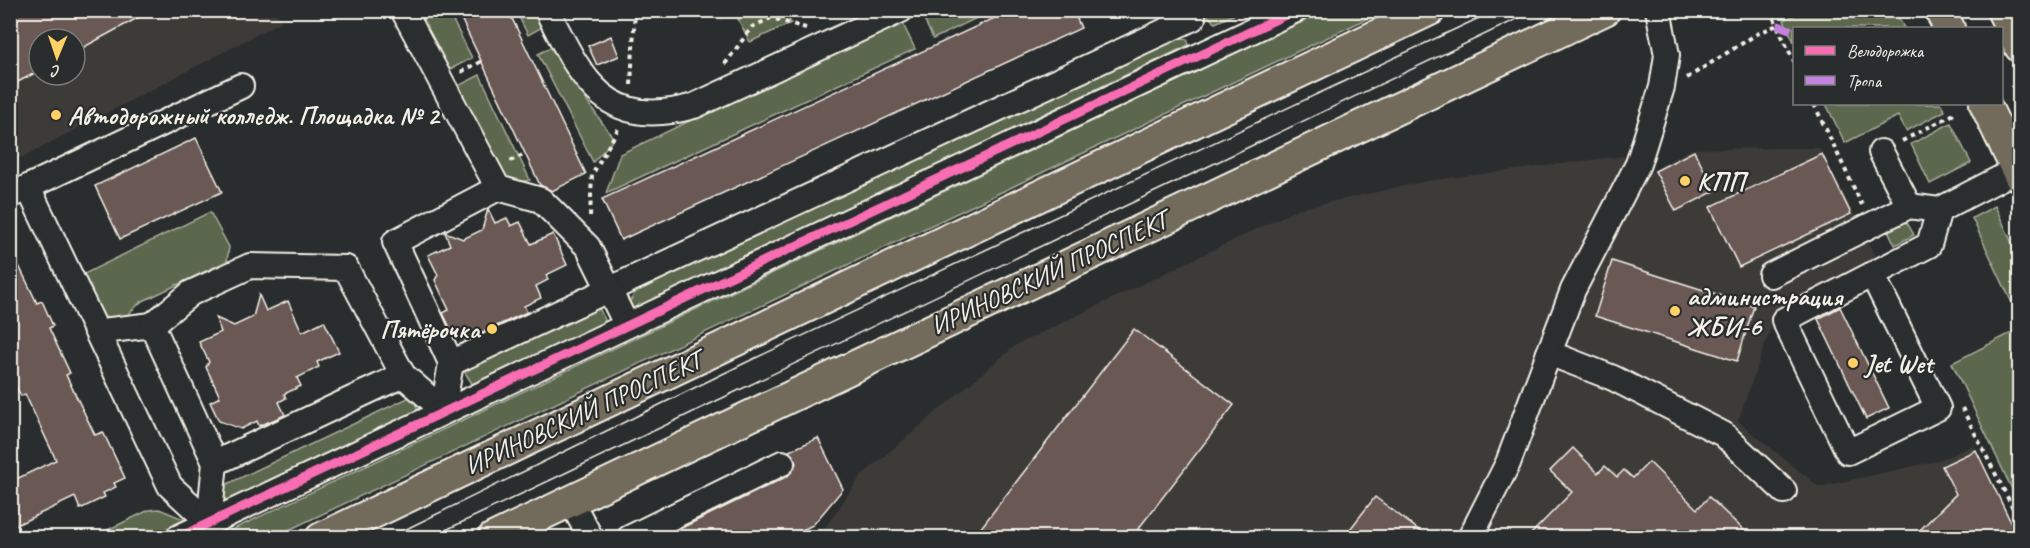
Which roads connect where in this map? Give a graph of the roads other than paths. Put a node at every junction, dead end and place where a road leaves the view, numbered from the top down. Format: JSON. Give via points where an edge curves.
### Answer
{"nodes":[{"id":1,"x":402,"y":10,"type":"edge"},
{"id":2,"x":547,"y":10,"type":"edge"},
{"id":3,"x":901,"y":10,"type":"edge"},
{"id":4,"x":1296,"y":10,"type":"edge"},
{"id":5,"x":1430,"y":10,"type":"edge"},
{"id":6,"x":1605,"y":10,"type":"edge"},
{"id":7,"x":1658,"y":10,"type":"edge"},
{"id":8,"x":1940,"y":10,"type":"edge"},
{"id":9,"x":1189,"y":14,"type":"edge"},
{"id":10,"x":1948,"y":27,"type":"edge"},
{"id":11,"x":1215,"y":49,"type":"junction"},
{"id":12,"x":241,"y":86,"type":"dead end"},
{"id":13,"x":1971,"y":108,"type":"edge"},
{"id":14,"x":1881,"y":152,"type":"road end"},
{"id":15,"x":2018,"y":173,"type":"edge"},
{"id":16,"x":498,"y":188,"type":"junction"},
{"id":17,"x":19,"y":191,"type":"edge"},
{"id":18,"x":1909,"y":206,"type":"junction"},
{"id":19,"x":1939,"y":210,"type":"junction"},
{"id":20,"x":1872,"y":274,"type":"junction"},
{"id":21,"x":1771,"y":275,"type":"dead end"},
{"id":22,"x":608,"y":289,"type":"junction"},
{"id":23,"x":626,"y":324,"type":"junction"},
{"id":24,"x":152,"y":325,"type":"junction"},
{"id":25,"x":100,"y":336,"type":"junction"},
{"id":26,"x":1549,"y":353,"type":"junction"},
{"id":27,"x":451,"y":363,"type":"junction"},
{"id":28,"x":403,"y":375,"type":"junction"},
{"id":29,"x":443,"y":410,"type":"junction"},
{"id":30,"x":215,"y":463,"type":"junction"},
{"id":31,"x":782,"y":463,"type":"dead end"},
{"id":32,"x":1784,"y":491,"type":"dead end"},
{"id":33,"x":570,"y":501,"type":"junction"},
{"id":34,"x":209,"y":522,"type":"junction"},
{"id":35,"x":177,"y":537,"type":"edge"},
{"id":36,"x":321,"y":537,"type":"edge"},
{"id":37,"x":493,"y":537,"type":"edge"},
{"id":38,"x":591,"y":537,"type":"edge"},
{"id":39,"x":629,"y":537,"type":"edge"},
{"id":40,"x":1470,"y":537,"type":"edge"}],
"edges":[{"from":1,"to":16,"type":"street"},
{"from":2,"to":3,"type":"street","via":[[573,61],[596,92],[628,111],[665,114],[694,106]]},
{"from":4,"to":11,"type":"street"},
{"from":5,"to":36,"type":"main road","name":"ИРИНОВСКИЙ ПРОСПЕКТ"},
{"from":6,"to":33,"type":"main road","name":"ИРИНОВСКИЙ ПРОСПЕКТ"},
{"from":7,"to":26,"type":"street","via":[[1667,55],[1662,87],[1638,164],[1573,290]]},
{"from":8,"to":10,"type":"main road"},
{"from":9,"to":11,"type":"street"},
{"from":9,"to":22,"type":"street"},
{"from":11,"to":23,"type":"street"},
{"from":12,"to":17,"type":"street"},
{"from":13,"to":15,"type":"main road"},
{"from":14,"to":18,"type":"street"},
{"from":15,"to":19,"type":"street"},
{"from":16,"to":22,"type":"street","via":[[541,200],[588,247]]},
{"from":16,"to":27,"type":"street","via":[[395,242]]},
{"from":17,"to":25,"type":"street"},
{"from":18,"to":19,"type":"street"},
{"from":18,"to":21,"type":"street"},
{"from":19,"to":20,"type":"street","via":[[1929,246]]},
{"from":20,"to":20,"type":"street","via":[[1784,320],[1848,452],[1938,408]]},
{"from":22,"to":23,"type":"street"},
{"from":22,"to":27,"type":"street"},
{"from":23,"to":29,"type":"street"},
{"from":24,"to":25,"type":"street","via":[[111,330]]},
{"from":24,"to":28,"type":"street","via":[[191,293],[250,266],[346,268]]},
{"from":24,"to":30,"type":"street"},
{"from":25,"to":34,"type":"street","via":[[170,486]]},
{"from":26,"to":32,"type":"street","via":[[1613,378],[1723,434]]},
{"from":26,"to":40,"type":"street","via":[[1508,463]]},
{"from":27,"to":29,"type":"street"},
{"from":28,"to":29,"type":"street"},
{"from":28,"to":30,"type":"street"},
{"from":29,"to":34,"type":"street"},
{"from":30,"to":34,"type":"street"},
{"from":31,"to":39,"type":"street"},
{"from":33,"to":37,"type":"main road","name":"ИРИНОВСКИЙ ПРОСПЕКТ"},
{"from":33,"to":38,"type":"street"},
{"from":34,"to":35,"type":"street"}]}
